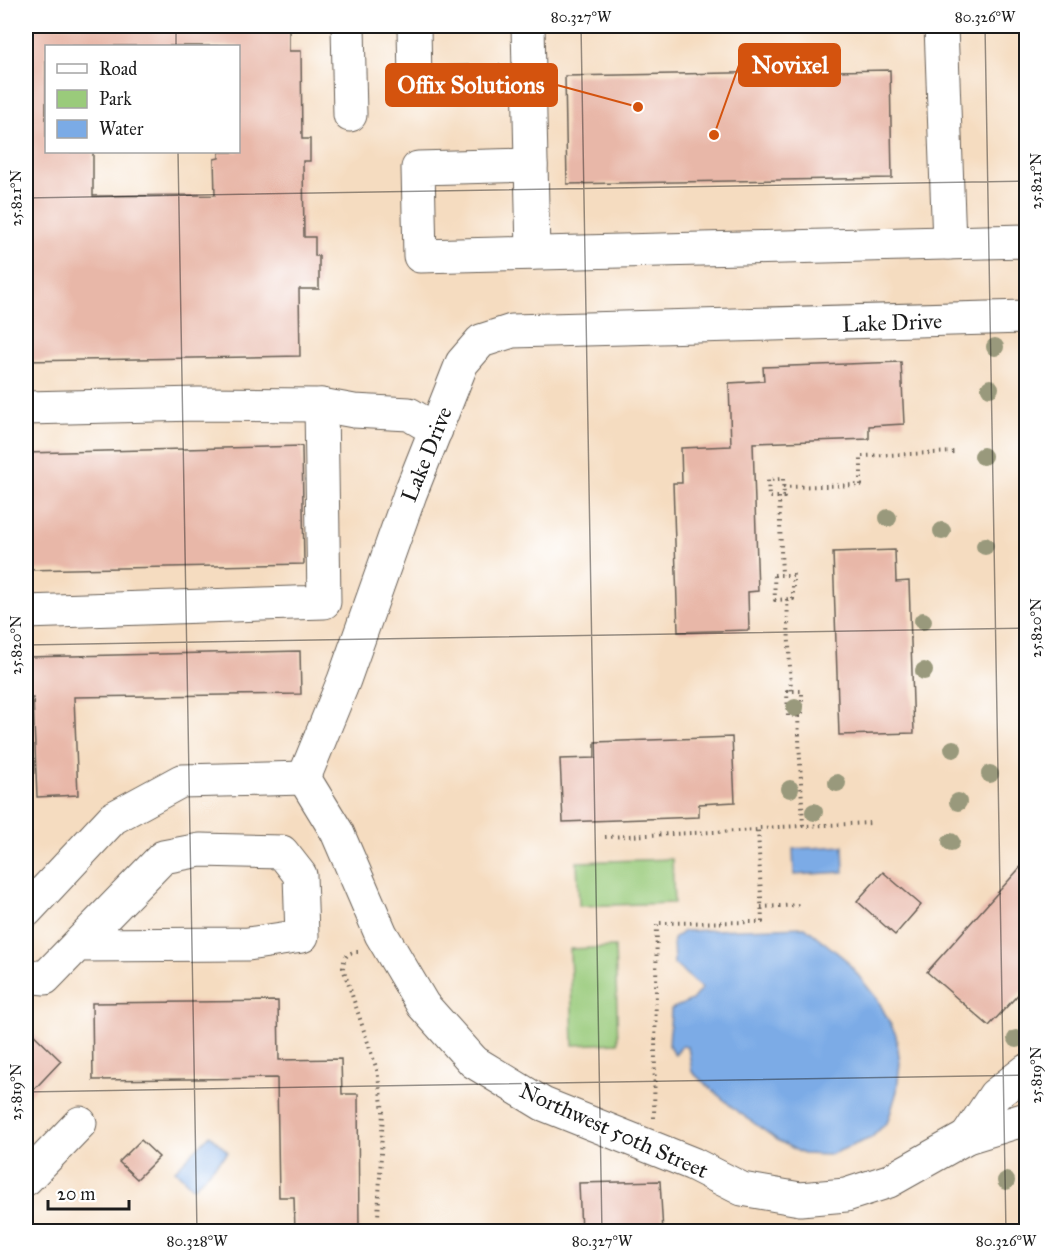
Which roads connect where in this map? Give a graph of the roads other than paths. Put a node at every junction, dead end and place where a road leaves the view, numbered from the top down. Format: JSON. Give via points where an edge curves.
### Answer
{"nodes":[{"id":1,"x":348,"y":26,"type":"edge"},
{"id":2,"x":414,"y":26,"type":"edge"},
{"id":3,"x":528,"y":26,"type":"edge"},
{"id":4,"x":941,"y":26,"type":"edge"},
{"id":5,"x":529,"y":81,"type":"junction"},
{"id":6,"x":350,"y":115,"type":"dead end"},
{"id":7,"x":531,"y":165,"type":"junction"},
{"id":8,"x":1026,"y":241,"type":"edge"},
{"id":9,"x":949,"y":243,"type":"junction"},
{"id":10,"x":533,"y":253,"type":"junction"},
{"id":11,"x":1026,"y":317,"type":"edge"},
{"id":12,"x":321,"y":405,"type":"junction"},
{"id":13,"x":26,"y":408,"type":"edge"},
{"id":14,"x":436,"y":430,"type":"junction"},
{"id":15,"x":26,"y":612,"type":"edge"},
{"id":16,"x":304,"y":778,"type":"junction"},
{"id":17,"x":26,"y":911,"type":"edge"},
{"id":18,"x":77,"y":945,"type":"junction"},
{"id":19,"x":26,"y":976,"type":"edge"},
{"id":20,"x":1026,"y":1071,"type":"edge"},
{"id":21,"x":1026,"y":1119,"type":"edge"},
{"id":22,"x":80,"y":1124,"type":"dead end"},
{"id":23,"x":967,"y":1137,"type":"junction"},
{"id":24,"x":26,"y":1179,"type":"edge"}],
"edges":[{"from":1,"to":6,"type":"street"},
{"from":2,"to":5,"type":"street","via":[[415,83]]},
{"from":3,"to":5,"type":"street"},
{"from":4,"to":9,"type":"street"},
{"from":5,"to":7,"type":"street"},
{"from":7,"to":10,"type":"street"},
{"from":7,"to":10,"type":"street","via":[[418,168],[420,256]]},
{"from":8,"to":9,"type":"street"},
{"from":9,"to":10,"type":"street"},
{"from":11,"to":14,"type":"street","name":"Lake Drive","via":[[512,331],[481,341],[462,363]]},
{"from":12,"to":13,"type":"street"},
{"from":12,"to":14,"type":"street","via":[[409,414]]},
{"from":12,"to":15,"type":"street","via":[[324,602]]},
{"from":14,"to":16,"type":"street","name":"Lake Drive"},
{"from":16,"to":17,"type":"street","via":[[181,781],[113,818]]},
{"from":16,"to":23,"type":"street","name":"Northwest 50th Street","via":[[337,832],[381,934],[423,1005],[474,1062],[543,1104],[742,1189],[800,1199],[846,1195],[889,1181]]},
{"from":18,"to":18,"type":"street","via":[[163,857],[200,850],[282,852],[300,875],[302,936],[248,944]]},
{"from":18,"to":19,"type":"street","via":[[45,978]]},
{"from":20,"to":23,"type":"street","name":"Northwest 50th Street","via":[[995,1095]]},
{"from":21,"to":23,"type":"street","name":"Northwest 50th Street"},
{"from":22,"to":24,"type":"street"}]}
